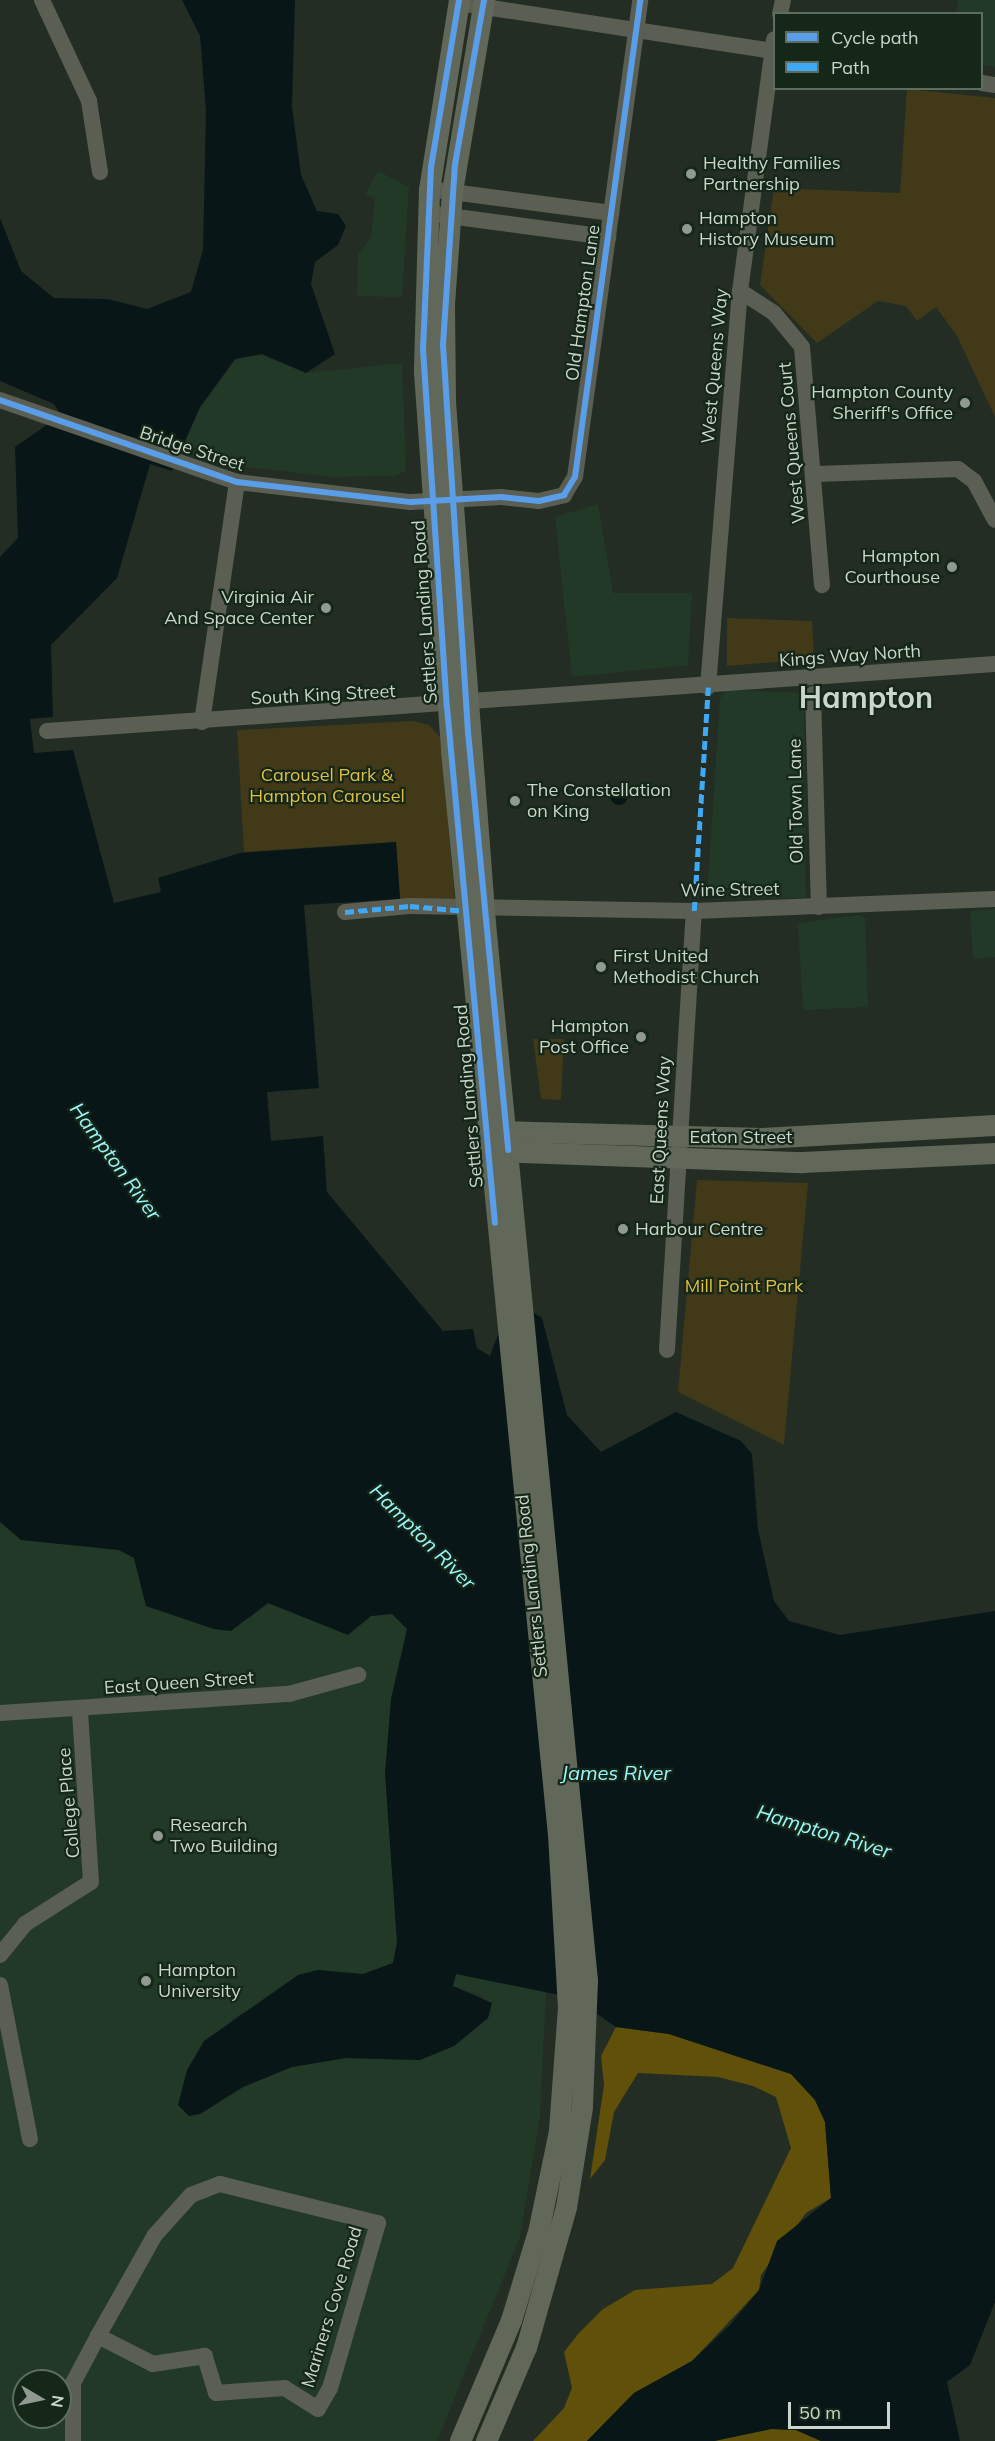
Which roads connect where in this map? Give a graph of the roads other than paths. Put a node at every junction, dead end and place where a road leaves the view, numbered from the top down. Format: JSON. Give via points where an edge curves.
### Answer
{"nodes":[{"id":1,"x":42,"y":0,"type":"edge"},
{"id":2,"x":640,"y":0,"type":"edge"},
{"id":3,"x":459,"y":2,"type":"edge"},
{"id":4,"x":483,"y":4,"type":"edge"},
{"id":5,"x":634,"y":31,"type":"junction"},
{"id":6,"x":773,"y":47,"type":"edge"},
{"id":7,"x":773,"y":54,"type":"edge"},
{"id":8,"x":100,"y":172,"type":"dead end"},
{"id":9,"x":429,"y":189,"type":"junction"},
{"id":10,"x":452,"y":192,"type":"junction"},
{"id":11,"x":427,"y":213,"type":"junction"},
{"id":12,"x":611,"y":213,"type":"junction"},
{"id":13,"x":449,"y":216,"type":"junction"},
{"id":14,"x":608,"y":237,"type":"junction"},
{"id":15,"x":740,"y":291,"type":"junction"},
{"id":16,"x":0,"y":400,"type":"edge"},
{"id":17,"x":816,"y":474,"type":"junction"},
{"id":18,"x":237,"y":482,"type":"junction"},
{"id":19,"x":442,"y":501,"type":"junction"},
{"id":20,"x":995,"y":520,"type":"edge"},
{"id":21,"x":822,"y":585,"type":"dead end"},
{"id":22,"x":995,"y":664,"type":"edge"},
{"id":23,"x":708,"y":687,"type":"junction"},
{"id":24,"x":813,"y":694,"type":"dead end"},
{"id":25,"x":457,"y":706,"type":"junction"},
{"id":26,"x":202,"y":722,"type":"junction"},
{"id":27,"x":47,"y":731,"type":"dead end"},
{"id":28,"x":995,"y":899,"type":"edge"},
{"id":29,"x":819,"y":907,"type":"junction"},
{"id":30,"x":476,"y":910,"type":"junction"},
{"id":31,"x":694,"y":911,"type":"junction"},
{"id":32,"x":345,"y":912,"type":"dead end"},
{"id":33,"x":995,"y":1125,"type":"edge"},
{"id":34,"x":680,"y":1137,"type":"junction"},
{"id":35,"x":497,"y":1141,"type":"junction"},
{"id":36,"x":995,"y":1153,"type":"edge"},
{"id":37,"x":679,"y":1160,"type":"junction"},
{"id":38,"x":667,"y":1350,"type":"dead end"},
{"id":39,"x":358,"y":1675,"type":"dead end"},
{"id":40,"x":80,"y":1710,"type":"junction"},
{"id":41,"x":0,"y":1713,"type":"edge"},
{"id":42,"x":0,"y":1955,"type":"edge"},
{"id":43,"x":0,"y":1985,"type":"edge"},
{"id":44,"x":576,"y":2056,"type":"junction"},
{"id":45,"x":30,"y":2139,"type":"dead end"},
{"id":46,"x":98,"y":2336,"type":"junction"},
{"id":47,"x":74,"y":2441,"type":"edge"},
{"id":48,"x":460,"y":2441,"type":"edge"},
{"id":49,"x":486,"y":2441,"type":"edge"}],
"edges":[{"from":1,"to":8,"type":"street","via":[[89,101]]},
{"from":2,"to":5,"type":"street","name":"Old Hampton Lane"},
{"from":3,"to":4,"type":"street"},
{"from":3,"to":9,"type":"main road","name":"Settlers Landing Road"},
{"from":4,"to":5,"type":"street"},
{"from":4,"to":10,"type":"main road","name":"Settlers Landing Road"},
{"from":5,"to":6,"type":"street"},
{"from":5,"to":12,"type":"street","name":"Old Hampton Lane"},
{"from":7,"to":15,"type":"street","name":"West Queens Way"},
{"from":9,"to":10,"type":"street"},
{"from":9,"to":11,"type":"main road","name":"Settlers Landing Road"},
{"from":10,"to":12,"type":"street"},
{"from":10,"to":13,"type":"main road","name":"Settlers Landing Road"},
{"from":11,"to":13,"type":"street"},
{"from":11,"to":19,"type":"main road","name":"Settlers Landing Road","via":[[423,331]]},
{"from":12,"to":14,"type":"street","name":"Old Hampton Lane"},
{"from":13,"to":14,"type":"street"},
{"from":13,"to":19,"type":"main road","name":"Settlers Landing Road"},
{"from":14,"to":19,"type":"street","name":"Old Hampton Lane","via":[[572,487],[560,497],[539,501]]},
{"from":15,"to":17,"type":"street","name":"West Queens Court","via":[[774,313],[802,347]]},
{"from":15,"to":23,"type":"street","name":"West Queens Way"},
{"from":16,"to":18,"type":"street","name":"Bridge Street"},
{"from":17,"to":20,"type":"street","via":[[958,469],[974,481]]},
{"from":17,"to":21,"type":"street","name":"West Queens Court"},
{"from":18,"to":19,"type":"street","name":"Bridge Street"},
{"from":18,"to":26,"type":"street"},
{"from":19,"to":25,"type":"main road","name":"Settlers Landing Road"},
{"from":22,"to":23,"type":"street","name":"Kings Way North"},
{"from":23,"to":25,"type":"street","name":"South King Street"},
{"from":24,"to":29,"type":"street","name":"Old Town Lane"},
{"from":25,"to":26,"type":"street","name":"South King Street"},
{"from":25,"to":30,"type":"main road","name":"Settlers Landing Road"},
{"from":26,"to":27,"type":"street","name":"South King Street"},
{"from":28,"to":29,"type":"street","name":"Wine Street"},
{"from":29,"to":31,"type":"street","name":"Wine Street"},
{"from":30,"to":31,"type":"street","name":"Wine Street"},
{"from":30,"to":32,"type":"street","via":[[410,906]]},
{"from":30,"to":35,"type":"main road","name":"Settlers Landing Road"},
{"from":31,"to":34,"type":"street","name":"East Queens Way"},
{"from":33,"to":34,"type":"main road","name":"Eaton Street","via":[[816,1137]]},
{"from":34,"to":35,"type":"main road","name":"Eaton Street"},
{"from":34,"to":37,"type":"street","name":"East Queens Way"},
{"from":35,"to":37,"type":"main road","name":"Eaton Street"},
{"from":35,"to":44,"type":"main road","name":"Settlers Landing Road","via":[[585,1929]]},
{"from":36,"to":37,"type":"main road","name":"Eaton Street","via":[[802,1162]]},
{"from":37,"to":38,"type":"street","name":"East Queens Way"},
{"from":39,"to":40,"type":"street","name":"East Queen Street","via":[[289,1694]]},
{"from":40,"to":41,"type":"street","name":"East Queen Street"},
{"from":40,"to":42,"type":"street","name":"College Place","via":[[91,1882],[30,1921]]},
{"from":43,"to":45,"type":"street"},
{"from":44,"to":48,"type":"main road","name":"Settlers Landing Road","via":[[527,2276]]},
{"from":44,"to":49,"type":"main road","name":"Settlers Landing Road","via":[[576,2153],[555,2253],[526,2347]]},
{"from":46,"to":46,"type":"street","name":"Mariners Cove Road","via":[[154,2235],[191,2195],[220,2184],[378,2223],[330,2388],[318,2409],[285,2388],[216,2393],[206,2356],[153,2364]]},
{"from":46,"to":47,"type":"street","name":"Mariners Cove Road","via":[[73,2383]]}]}
